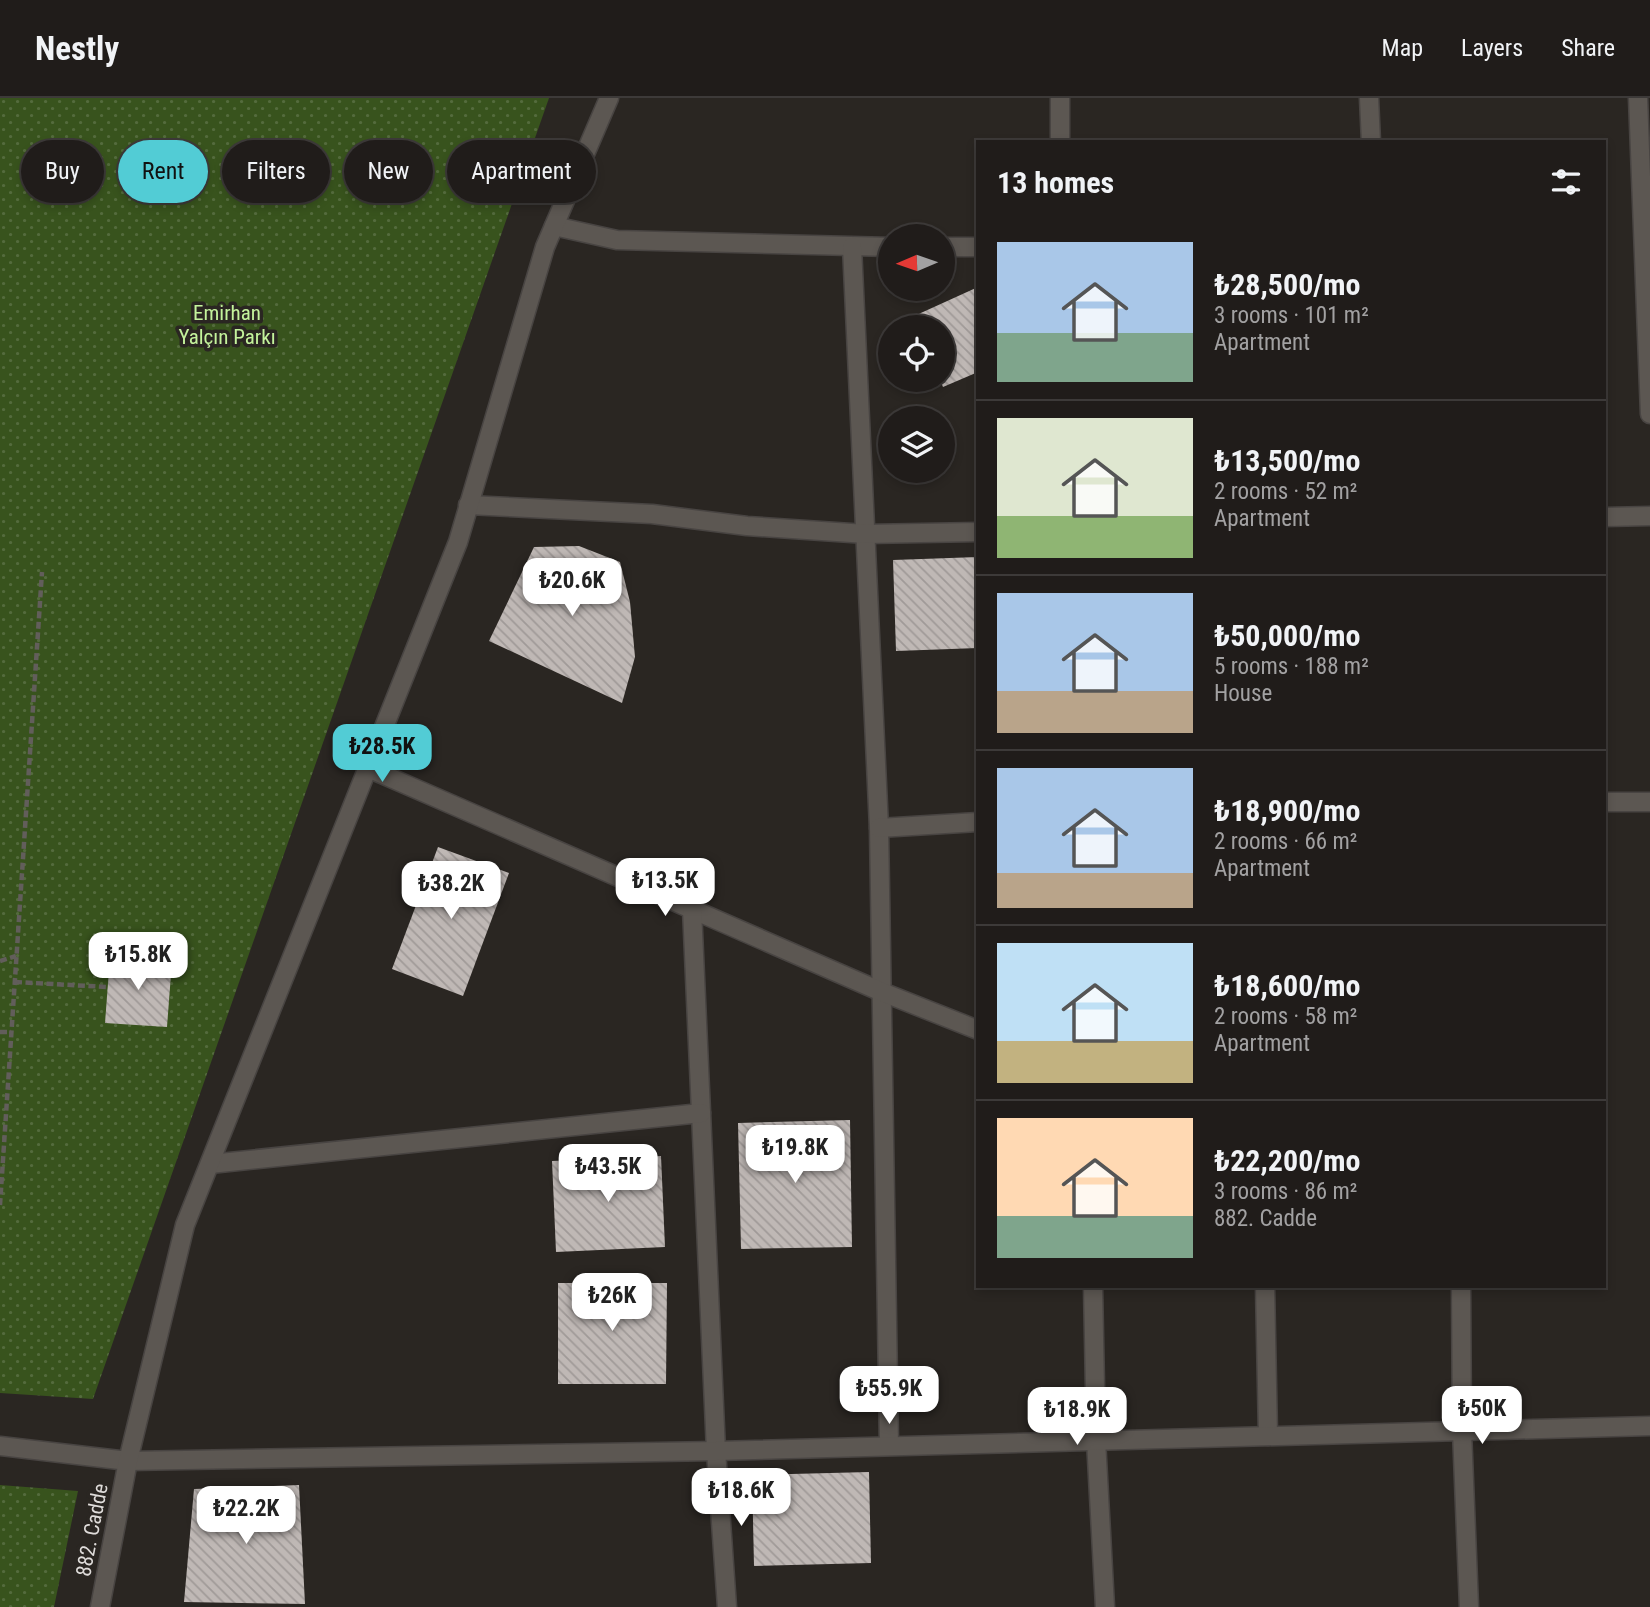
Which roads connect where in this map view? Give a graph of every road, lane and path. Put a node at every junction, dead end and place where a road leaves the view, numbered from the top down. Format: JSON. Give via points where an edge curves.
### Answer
{"nodes":[{"id":1,"x":609,"y":98,"type":"edge"},
{"id":2,"x":1060,"y":98,"type":"edge"},
{"id":3,"x":1369,"y":98,"type":"edge"},
{"id":4,"x":1638,"y":98,"type":"edge"},
{"id":5,"x":1060,"y":140,"type":"edge"},
{"id":6,"x":1371,"y":140,"type":"edge"},
{"id":7,"x":554,"y":226,"type":"junction"},
{"id":8,"x":852,"y":247,"type":"junction"},
{"id":9,"x":878,"y":247,"type":"edge"},
{"id":10,"x":956,"y":247,"type":"edge"},
{"id":11,"x":976,"y":247,"type":"edge"},
{"id":12,"x":1650,"y":414,"type":"edge"},
{"id":13,"x":468,"y":505,"type":"junction"},
{"id":14,"x":1650,"y":516,"type":"edge"},
{"id":15,"x":1606,"y":517,"type":"edge"},
{"id":16,"x":976,"y":532,"type":"edge"},
{"id":17,"x":866,"y":534,"type":"junction"},
{"id":18,"x":42,"y":572,"type":"dead end"},
{"id":19,"x":368,"y":768,"type":"junction"},
{"id":20,"x":1650,"y":802,"type":"edge"},
{"id":21,"x":1606,"y":803,"type":"edge"},
{"id":22,"x":976,"y":822,"type":"edge"},
{"id":23,"x":879,"y":828,"type":"junction"},
{"id":24,"x":692,"y":909,"type":"junction"},
{"id":25,"x":17,"y":956,"type":"junction"},
{"id":26,"x":0,"y":961,"type":"edge"},
{"id":27,"x":15,"y":982,"type":"junction"},
{"id":28,"x":108,"y":987,"type":"dead end"},
{"id":29,"x":882,"y":992,"type":"junction"},
{"id":30,"x":976,"y":1029,"type":"edge"},
{"id":31,"x":0,"y":1032,"type":"edge"},
{"id":32,"x":11,"y":1032,"type":"junction"},
{"id":33,"x":701,"y":1113,"type":"junction"},
{"id":34,"x":2,"y":1144,"type":"edge"},
{"id":35,"x":210,"y":1164,"type":"junction"},
{"id":36,"x":0,"y":1205,"type":"edge"},
{"id":37,"x":1093,"y":1288,"type":"edge"},
{"id":38,"x":1265,"y":1288,"type":"edge"},
{"id":39,"x":1461,"y":1288,"type":"edge"},
{"id":40,"x":1650,"y":1426,"type":"edge"},
{"id":41,"x":1462,"y":1431,"type":"junction"},
{"id":42,"x":1268,"y":1436,"type":"junction"},
{"id":43,"x":1096,"y":1440,"type":"junction"},
{"id":44,"x":0,"y":1446,"type":"edge"},
{"id":45,"x":889,"y":1446,"type":"junction"},
{"id":46,"x":716,"y":1451,"type":"junction"},
{"id":47,"x":128,"y":1461,"type":"junction"},
{"id":48,"x":100,"y":1607,"type":"edge"},
{"id":49,"x":727,"y":1607,"type":"edge"},
{"id":50,"x":1105,"y":1607,"type":"edge"},
{"id":51,"x":1469,"y":1607,"type":"edge"}],
"edges":[{"from":1,"to":7,"type":"street","name":"882. Cadde"},
{"from":2,"to":5,"type":"street"},
{"from":3,"to":6,"type":"street"},
{"from":4,"to":12,"type":"street"},
{"from":7,"to":8,"type":"street","via":[[617,240]]},
{"from":7,"to":13,"type":"street","name":"882. Cadde"},
{"from":8,"to":9,"type":"street"},
{"from":8,"to":17,"type":"street"},
{"from":10,"to":11,"type":"street"},
{"from":13,"to":17,"type":"street","via":[[652,514]]},
{"from":13,"to":19,"type":"street","name":"882. Cadde","via":[[458,542]]},
{"from":14,"to":15,"type":"street"},
{"from":16,"to":17,"type":"street"},
{"from":17,"to":23,"type":"street"},
{"from":18,"to":25,"type":"path"},
{"from":19,"to":24,"type":"street"},
{"from":19,"to":35,"type":"street","name":"882. Cadde"},
{"from":20,"to":21,"type":"street"},
{"from":22,"to":23,"type":"street"},
{"from":23,"to":29,"type":"street"},
{"from":24,"to":29,"type":"street"},
{"from":24,"to":33,"type":"street"},
{"from":25,"to":26,"type":"path"},
{"from":25,"to":27,"type":"path"},
{"from":27,"to":28,"type":"path"},
{"from":27,"to":32,"type":"path"},
{"from":29,"to":30,"type":"street"},
{"from":29,"to":45,"type":"street"},
{"from":31,"to":32,"type":"path"},
{"from":32,"to":34,"type":"path"},
{"from":33,"to":35,"type":"street"},
{"from":33,"to":46,"type":"street"},
{"from":34,"to":36,"type":"path"},
{"from":35,"to":47,"type":"street","name":"882. Cadde","via":[[185,1225]]},
{"from":37,"to":43,"type":"street"},
{"from":38,"to":42,"type":"street"},
{"from":39,"to":41,"type":"street"},
{"from":40,"to":41,"type":"street"},
{"from":41,"to":42,"type":"street"},
{"from":41,"to":51,"type":"street"},
{"from":42,"to":43,"type":"street"},
{"from":43,"to":45,"type":"street"},
{"from":43,"to":50,"type":"street"},
{"from":44,"to":47,"type":"street"},
{"from":45,"to":46,"type":"street"},
{"from":46,"to":47,"type":"street"},
{"from":46,"to":49,"type":"street"},
{"from":47,"to":48,"type":"street","name":"882. Cadde"}]}
